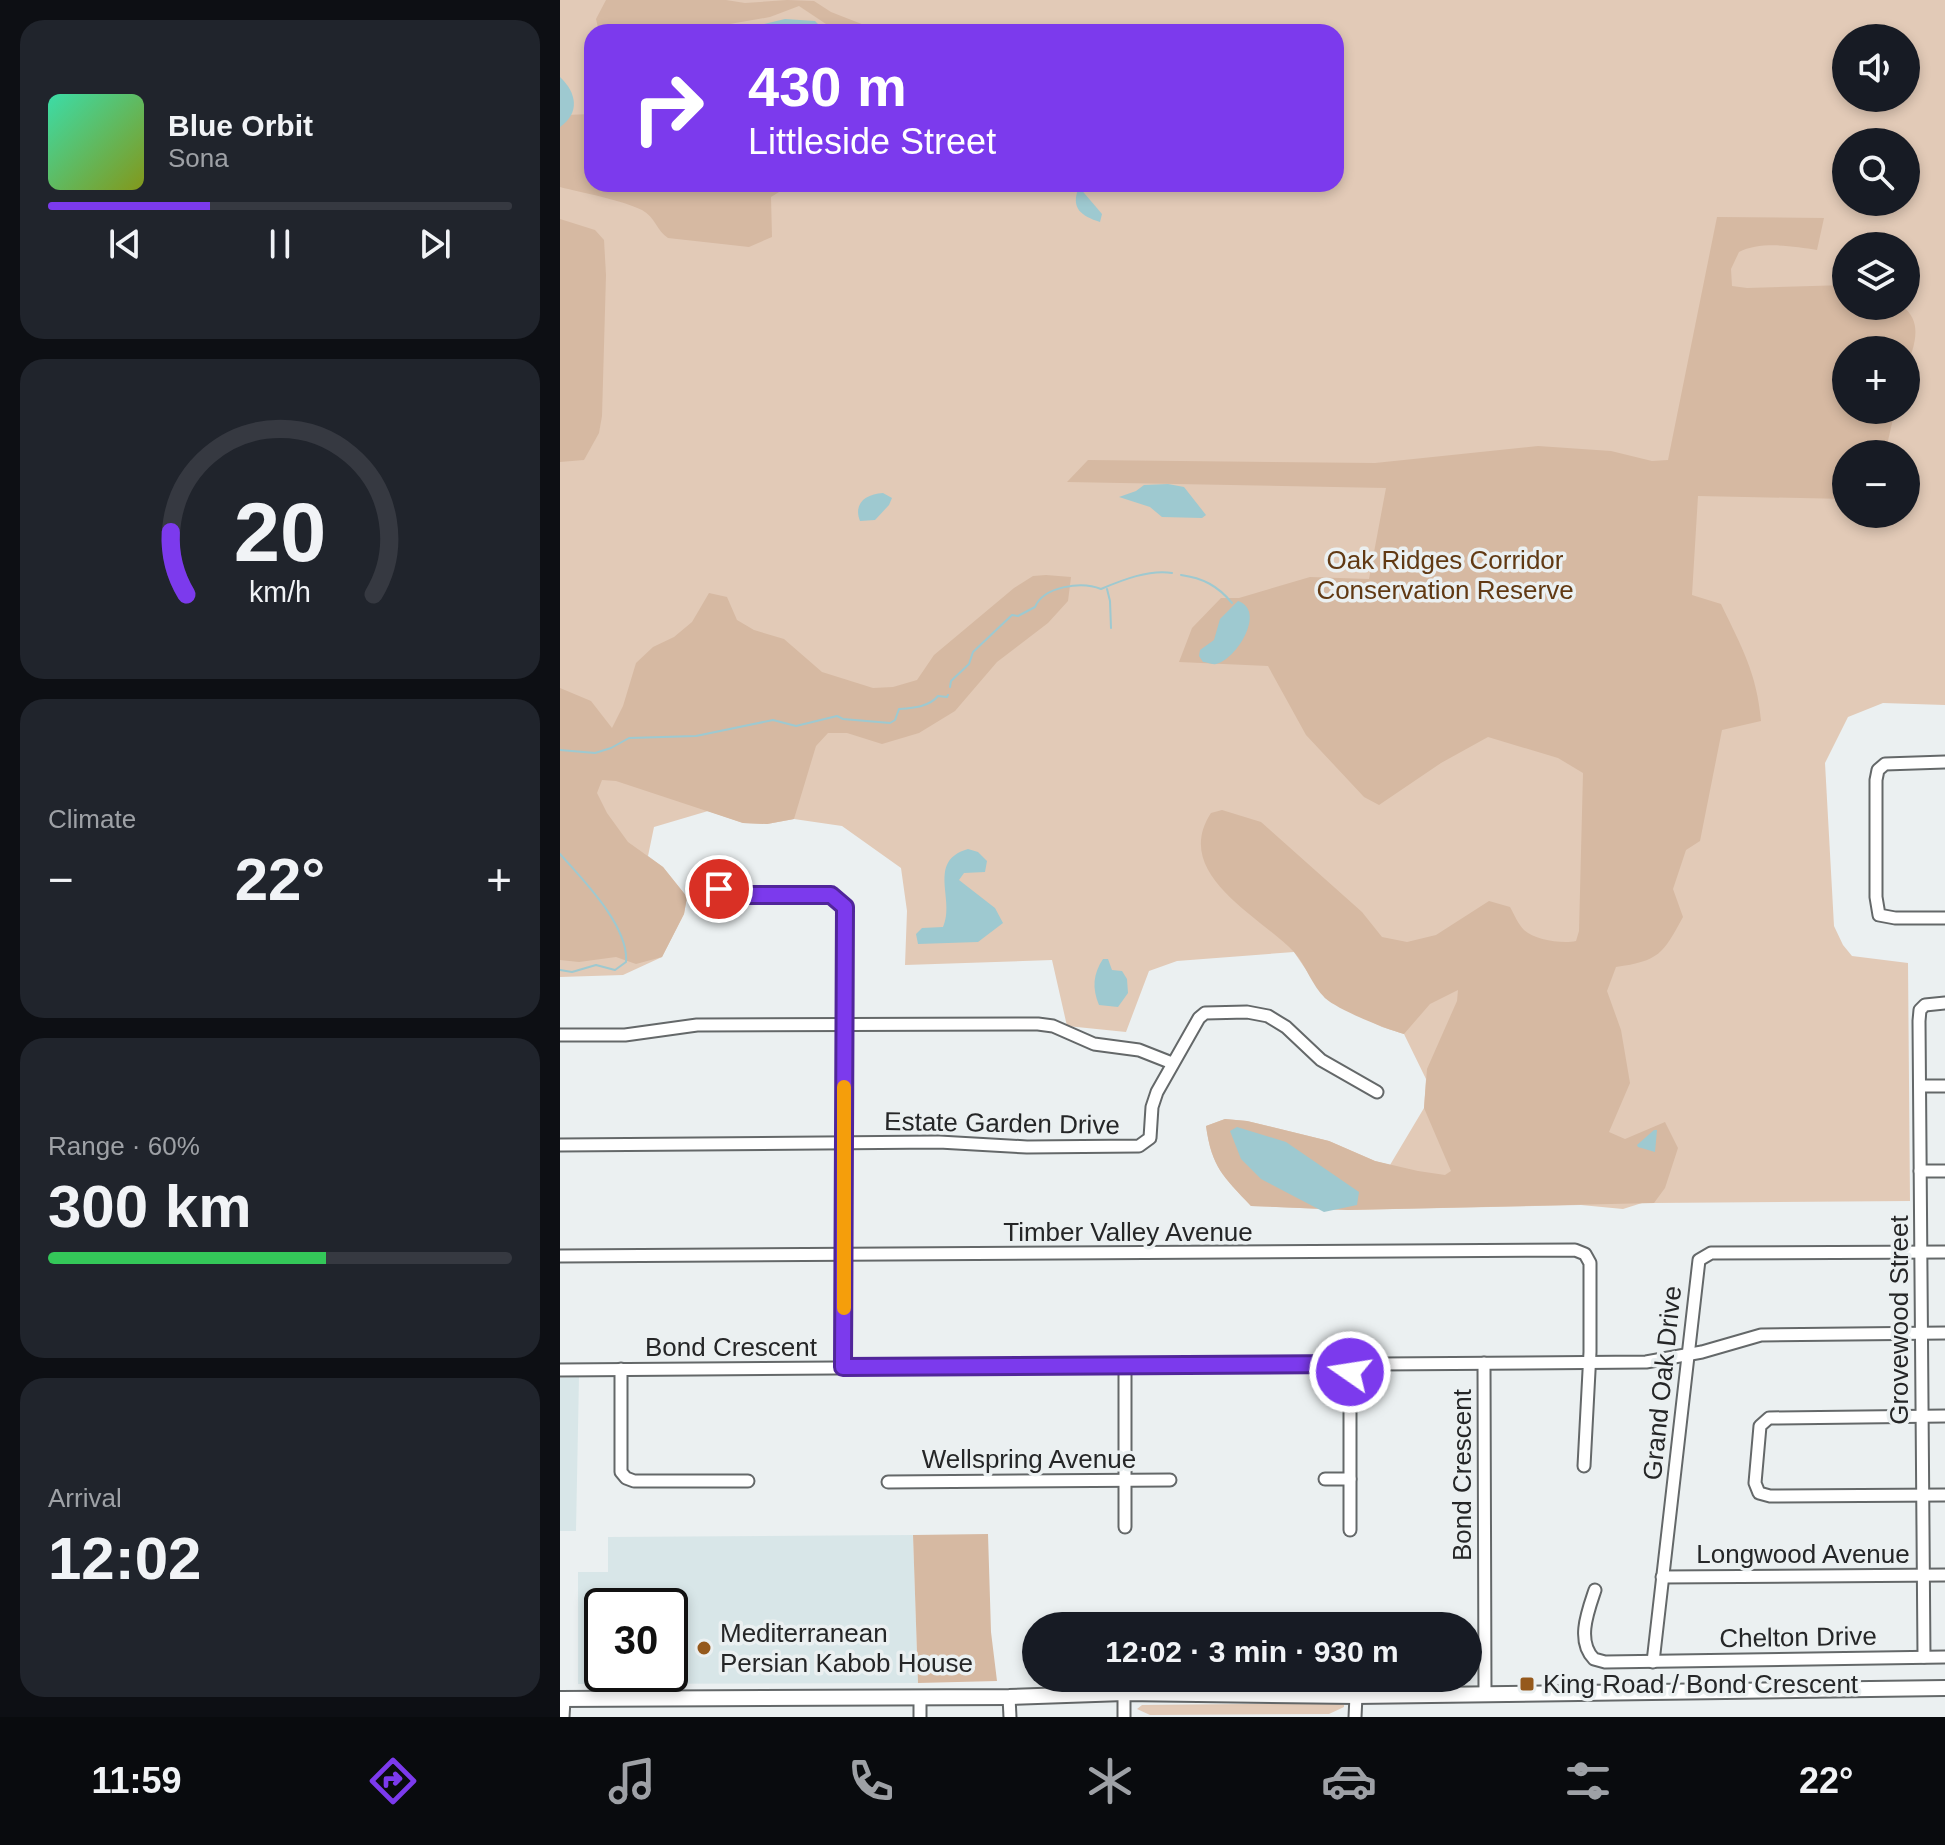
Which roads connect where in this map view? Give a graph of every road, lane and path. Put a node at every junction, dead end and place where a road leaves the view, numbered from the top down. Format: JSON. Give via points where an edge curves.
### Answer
{"nodes":[{"id":1,"x":1945,"y":762,"type":"edge"},
{"id":2,"x":704,"y":883,"type":"dead end"},
{"id":3,"x":1945,"y":918,"type":"edge"},
{"id":4,"x":1945,"y":1003,"type":"edge"},
{"id":5,"x":843,"y":1024,"type":"junction"},
{"id":6,"x":560,"y":1035,"type":"edge"},
{"id":7,"x":1172,"y":1063,"type":"junction"},
{"id":8,"x":1920,"y":1086,"type":"junction"},
{"id":9,"x":1945,"y":1086,"type":"edge"},
{"id":10,"x":1377,"y":1092,"type":"dead end"},
{"id":11,"x":844,"y":1143,"type":"junction"},
{"id":12,"x":560,"y":1145,"type":"edge"},
{"id":13,"x":1920,"y":1171,"type":"junction"},
{"id":14,"x":1945,"y":1171,"type":"edge"},
{"id":15,"x":1921,"y":1252,"type":"junction"},
{"id":16,"x":1945,"y":1252,"type":"edge"},
{"id":17,"x":845,"y":1255,"type":"junction"},
{"id":18,"x":560,"y":1256,"type":"edge"},
{"id":19,"x":1921,"y":1333,"type":"junction"},
{"id":20,"x":1945,"y":1333,"type":"edge"},
{"id":21,"x":1687,"y":1356,"type":"junction"},
{"id":22,"x":1484,"y":1363,"type":"junction"},
{"id":23,"x":1589,"y":1363,"type":"junction"},
{"id":24,"x":1350,"y":1364,"type":"junction"},
{"id":25,"x":1125,"y":1366,"type":"junction"},
{"id":26,"x":843,"y":1367,"type":"junction"},
{"id":27,"x":621,"y":1369,"type":"junction"},
{"id":28,"x":560,"y":1370,"type":"edge"},
{"id":29,"x":1922,"y":1416,"type":"junction"},
{"id":30,"x":1945,"y":1416,"type":"edge"},
{"id":31,"x":1584,"y":1466,"type":"dead end"},
{"id":32,"x":1325,"y":1479,"type":"dead end"},
{"id":33,"x":1350,"y":1479,"type":"junction"},
{"id":34,"x":1125,"y":1480,"type":"junction"},
{"id":35,"x":1170,"y":1480,"type":"dead end"},
{"id":36,"x":748,"y":1481,"type":"dead end"},
{"id":37,"x":888,"y":1482,"type":"dead end"},
{"id":38,"x":1922,"y":1495,"type":"junction"},
{"id":39,"x":1945,"y":1495,"type":"edge"},
{"id":40,"x":1125,"y":1527,"type":"dead end"},
{"id":41,"x":1350,"y":1530,"type":"dead end"},
{"id":42,"x":1922,"y":1575,"type":"junction"},
{"id":43,"x":1945,"y":1575,"type":"edge"},
{"id":44,"x":1662,"y":1577,"type":"junction"},
{"id":45,"x":1595,"y":1590,"type":"dead end"},
{"id":46,"x":1924,"y":1657,"type":"junction"},
{"id":47,"x":1945,"y":1657,"type":"edge"},
{"id":48,"x":1653,"y":1662,"type":"junction"},
{"id":49,"x":1945,"y":1688,"type":"edge"},
{"id":50,"x":1124,"y":1693,"type":"junction"},
{"id":51,"x":1485,"y":1694,"type":"junction"},
{"id":52,"x":1356,"y":1696,"type":"junction"},
{"id":53,"x":1009,"y":1697,"type":"junction"},
{"id":54,"x":920,"y":1698,"type":"junction"},
{"id":55,"x":562,"y":1700,"type":"edge"},
{"id":56,"x":563,"y":1717,"type":"edge"},
{"id":57,"x":920,"y":1717,"type":"edge"},
{"id":58,"x":1010,"y":1717,"type":"edge"},
{"id":59,"x":1124,"y":1717,"type":"edge"},
{"id":60,"x":1355,"y":1717,"type":"edge"}],
"edges":[{"from":1,"to":3,"type":"street","via":[[1885,764],[1876,775],[1879,915]]},
{"from":2,"to":5,"type":"street","via":[[734,895],[818,894],[840,900],[845,907]]},
{"from":4,"to":8,"type":"street","name":"Grovewood Street","via":[[1920,1010]]},
{"from":5,"to":6,"type":"street","via":[[697,1025],[625,1035]]},
{"from":5,"to":7,"type":"street","via":[[1038,1024]]},
{"from":5,"to":11,"type":"street"},
{"from":7,"to":10,"type":"street","name":"Estate Garden Drive","via":[[1201,1015],[1247,1012],[1278,1021],[1321,1060]]},
{"from":7,"to":11,"type":"street","name":"Estate Garden Drive","via":[[1154,1098],[1150,1138],[1139,1146]]},
{"from":8,"to":9,"type":"street"},
{"from":8,"to":13,"type":"street","name":"Grovewood Street"},
{"from":11,"to":12,"type":"street","name":"Estate Garden Drive"},
{"from":11,"to":17,"type":"street"},
{"from":13,"to":14,"type":"street"},
{"from":13,"to":15,"type":"street","name":"Grovewood Street"},
{"from":15,"to":16,"type":"street","name":"Grand Oak Drive"},
{"from":15,"to":19,"type":"street","name":"Grovewood Street"},
{"from":15,"to":21,"type":"street","name":"Grand Oak Drive","via":[[1711,1253],[1699,1260]]},
{"from":17,"to":18,"type":"street","name":"Timber Valley Avenue"},
{"from":17,"to":23,"type":"street","name":"Timber Valley Avenue","via":[[1575,1250],[1590,1263]]},
{"from":17,"to":26,"type":"street"},
{"from":19,"to":20,"type":"street"},
{"from":19,"to":21,"type":"street","via":[[1761,1335]]},
{"from":19,"to":29,"type":"street","name":"Grovewood Street"},
{"from":21,"to":23,"type":"street"},
{"from":21,"to":44,"type":"street","name":"Grand Oak Drive"},
{"from":22,"to":23,"type":"street"},
{"from":22,"to":24,"type":"street","name":"Bond Crescent"},
{"from":22,"to":51,"type":"street","name":"Bond Crescent"},
{"from":23,"to":31,"type":"street","name":"Timber Valley Avenue"},
{"from":24,"to":25,"type":"street","name":"Bond Crescent"},
{"from":24,"to":33,"type":"street"},
{"from":25,"to":26,"type":"street","name":"Bond Crescent"},
{"from":25,"to":34,"type":"street"},
{"from":26,"to":27,"type":"street","name":"Bond Crescent"},
{"from":27,"to":28,"type":"street","name":"Bond Crescent"},
{"from":27,"to":36,"type":"street","via":[[621,1472],[626,1478]]},
{"from":29,"to":30,"type":"street"},
{"from":29,"to":38,"type":"street","name":"Grovewood Street"},
{"from":29,"to":38,"type":"street","via":[[1769,1418],[1760,1426],[1755,1483],[1759,1493],[1770,1496]]},
{"from":32,"to":33,"type":"street"},
{"from":33,"to":41,"type":"street"},
{"from":34,"to":35,"type":"street","name":"Wellspring Avenue"},
{"from":34,"to":37,"type":"street","name":"Wellspring Avenue"},
{"from":34,"to":40,"type":"street"},
{"from":38,"to":39,"type":"street"},
{"from":38,"to":42,"type":"street","name":"Grovewood Street"},
{"from":42,"to":43,"type":"street","name":"Longwood Avenue"},
{"from":42,"to":44,"type":"street","name":"Longwood Avenue"},
{"from":42,"to":46,"type":"street","name":"Grovewood Street"},
{"from":44,"to":48,"type":"street","name":"Grand Oak Drive"},
{"from":45,"to":48,"type":"street","name":"Chelton Drive","via":[[1586,1616],[1590,1656],[1605,1662]]},
{"from":46,"to":47,"type":"street","name":"Chelton Drive"},
{"from":46,"to":48,"type":"street","name":"Chelton Drive"},
{"from":49,"to":51,"type":"main road"},
{"from":50,"to":52,"type":"main road"},
{"from":50,"to":53,"type":"main road"},
{"from":50,"to":59,"type":"street"},
{"from":51,"to":52,"type":"main road"},
{"from":52,"to":60,"type":"street"},
{"from":53,"to":54,"type":"main road"},
{"from":53,"to":58,"type":"street"},
{"from":54,"to":55,"type":"main road"},
{"from":54,"to":57,"type":"street"},
{"from":55,"to":56,"type":"street"}]}
